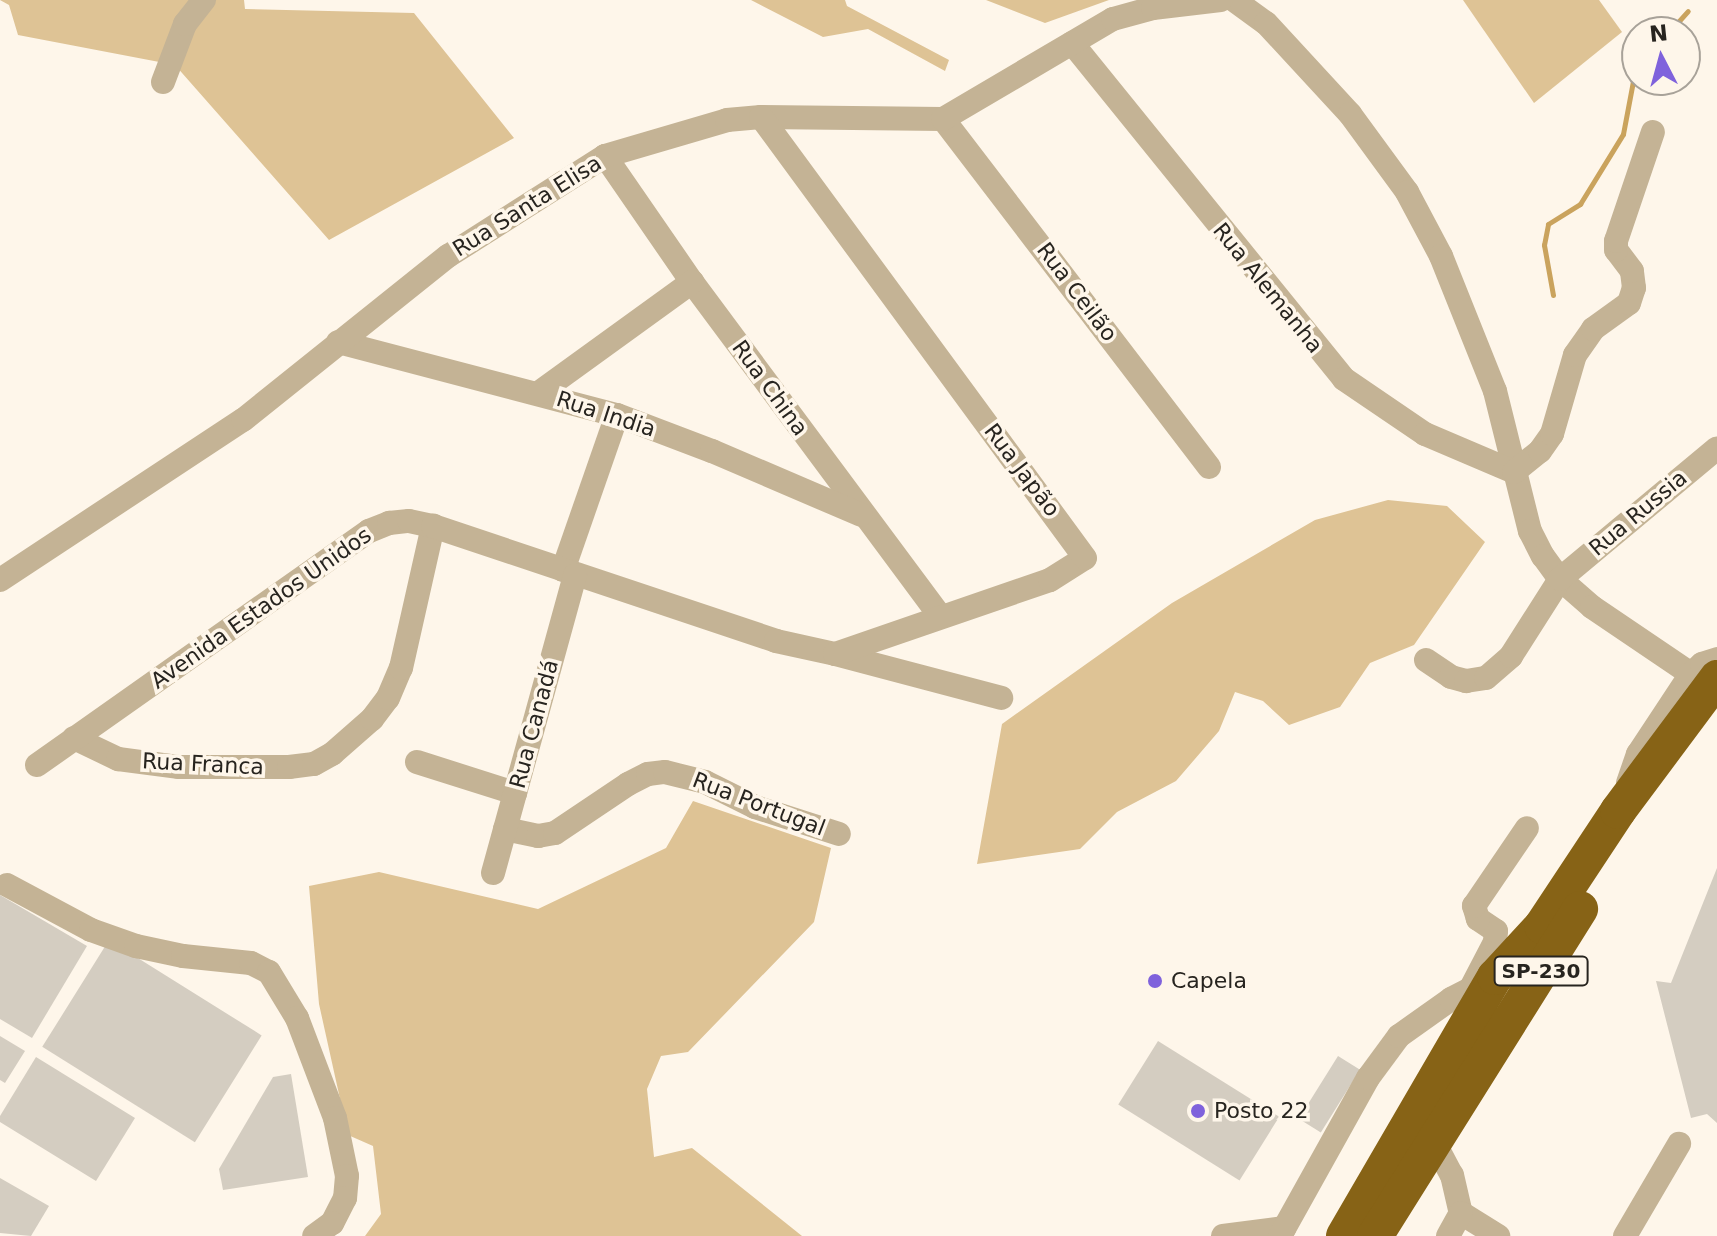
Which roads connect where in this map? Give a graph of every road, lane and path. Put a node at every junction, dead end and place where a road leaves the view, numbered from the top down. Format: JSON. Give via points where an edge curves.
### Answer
{"nodes":[{"id":1,"x":204,"y":0,"type":"edge"},
{"id":2,"x":1221,"y":0,"type":"edge"},
{"id":3,"x":1234,"y":0,"type":"edge"},
{"id":4,"x":1072,"y":43,"type":"junction"},
{"id":5,"x":163,"y":82,"type":"dead end"},
{"id":6,"x":761,"y":117,"type":"junction"},
{"id":7,"x":943,"y":119,"type":"junction"},
{"id":8,"x":1653,"y":132,"type":"dead end"},
{"id":9,"x":605,"y":156,"type":"junction"},
{"id":10,"x":692,"y":282,"type":"junction"},
{"id":11,"x":338,"y":342,"type":"junction"},
{"id":12,"x":540,"y":392,"type":"junction"},
{"id":13,"x":617,"y":415,"type":"junction"},
{"id":14,"x":1717,"y":448,"type":"edge"},
{"id":15,"x":1209,"y":467,"type":"dead end"},
{"id":16,"x":1514,"y":472,"type":"junction"},
{"id":17,"x":863,"y":516,"type":"junction"},
{"id":18,"x":433,"y":526,"type":"junction"},
{"id":19,"x":569,"y":573,"type":"junction"},
{"id":20,"x":1560,"y":579,"type":"junction"},
{"id":21,"x":0,"y":580,"type":"edge"},
{"id":22,"x":940,"y":616,"type":"junction"},
{"id":23,"x":835,"y":654,"type":"junction"},
{"id":24,"x":1717,"y":659,"type":"edge"},
{"id":25,"x":1426,"y":660,"type":"dead end"},
{"id":26,"x":1704,"y":676,"type":"edge"},
{"id":27,"x":1001,"y":698,"type":"dead end"},
{"id":28,"x":1717,"y":713,"type":"edge"},
{"id":29,"x":74,"y":738,"type":"junction"},
{"id":30,"x":417,"y":762,"type":"dead end"},
{"id":31,"x":37,"y":765,"type":"dead end"},
{"id":32,"x":515,"y":793,"type":"junction"},
{"id":33,"x":1527,"y":828,"type":"dead end"},
{"id":34,"x":505,"y":829,"type":"junction"},
{"id":35,"x":839,"y":834,"type":"dead end"},
{"id":36,"x":493,"y":873,"type":"dead end"},
{"id":37,"x":7,"y":885,"type":"dead end"},
{"id":38,"x":1482,"y":983,"type":"junction"},
{"id":39,"x":1433,"y":1140,"type":"junction"},
{"id":40,"x":1679,"y":1144,"type":"dead end"},
{"id":41,"x":1461,"y":1213,"type":"junction"},
{"id":42,"x":1282,"y":1232,"type":"edge"},
{"id":43,"x":314,"y":1236,"type":"edge"},
{"id":44,"x":1223,"y":1236,"type":"edge"},
{"id":45,"x":1344,"y":1236,"type":"edge"},
{"id":46,"x":1375,"y":1236,"type":"edge"},
{"id":47,"x":1448,"y":1236,"type":"edge"},
{"id":48,"x":1498,"y":1236,"type":"edge"},
{"id":49,"x":1625,"y":1236,"type":"edge"}],
"edges":[{"from":1,"to":5,"type":"street","via":[[185,24]]},
{"from":2,"to":4,"type":"street","via":[[1113,19]]},
{"from":3,"to":16,"type":"street","via":[[1266,23],[1350,114],[1407,192],[1441,256],[1495,391]]},
{"from":4,"to":7,"type":"street"},
{"from":4,"to":16,"type":"street","name":"Rua Alemanha","via":[[1344,379],[1425,434]]},
{"from":6,"to":7,"type":"street","name":"Rua Santa Elisa"},
{"from":6,"to":9,"type":"street","name":"Rua Santa Elisa","via":[[693,128]]},
{"from":6,"to":22,"type":"street","name":"Rua Japão","via":[[1085,558],[1050,580]]},
{"from":7,"to":15,"type":"street","name":"Rua Ceilão"},
{"from":8,"to":16,"type":"street","via":[[1616,241],[1616,250],[1632,271],[1629,303],[1593,329],[1575,355],[1552,434]]},
{"from":9,"to":10,"type":"street","name":"Rua China"},
{"from":9,"to":11,"type":"street","name":"Rua Santa Elisa","via":[[448,256]]},
{"from":10,"to":12,"type":"street"},
{"from":10,"to":17,"type":"street","name":"Rua China"},
{"from":11,"to":12,"type":"street","name":"Rua India"},
{"from":11,"to":21,"type":"street","name":"Rua Santa Elisa","via":[[243,420]]},
{"from":12,"to":13,"type":"street","name":"Rua India"},
{"from":13,"to":17,"type":"street","name":"Rua India"},
{"from":13,"to":19,"type":"street","name":"Rua Canadá"},
{"from":14,"to":20,"type":"street","name":"Rua Russia"},
{"from":16,"to":20,"type":"street","via":[[1530,531]]},
{"from":17,"to":22,"type":"street","name":"Rua China"},
{"from":18,"to":19,"type":"street","name":"Avenida Estados Unidos"},
{"from":18,"to":29,"type":"street","name":"Avenida Estados Unidos","via":[[409,521],[369,531]]},
{"from":18,"to":29,"type":"street","name":"Rua Franca","via":[[401,668],[388,698],[332,754],[314,764],[289,767],[190,768],[118,759]]},
{"from":19,"to":23,"type":"street","name":"Avenida Estados Unidos","via":[[776,641]]},
{"from":19,"to":32,"type":"street","name":"Rua Canadá"},
{"from":20,"to":25,"type":"street","name":"Rua Russia","via":[[1511,656],[1486,678],[1451,677]]},
{"from":20,"to":26,"type":"street","via":[[1592,607]]},
{"from":22,"to":23,"type":"street","name":"Rua Japão"},
{"from":23,"to":27,"type":"street"},
{"from":24,"to":26,"type":"street","via":[[1702,664]]},
{"from":26,"to":38,"type":"highway","number":"SP-230","via":[[1542,926]]},
{"from":28,"to":39,"type":"highway","number":"SP-230","via":[[1662,780]]},
{"from":29,"to":31,"type":"street","name":"Avenida Estados Unidos"},
{"from":30,"to":32,"type":"street"},
{"from":32,"to":34,"type":"street","name":"Rua Canadá"},
{"from":33,"to":38,"type":"street","via":[[1474,906],[1478,919],[1496,931]]},
{"from":34,"to":35,"type":"street","name":"Rua Portugal","via":[[538,836],[555,833],[628,784],[665,772],[705,782],[755,807]]},
{"from":34,"to":36,"type":"street","name":"Rua Canadá"},
{"from":37,"to":43,"type":"street","via":[[91,930],[136,946],[251,963],[269,972],[297,1018],[330,1104],[347,1176],[345,1198],[332,1223]]},
{"from":38,"to":42,"type":"street","via":[[1399,1036],[1368,1078]]},
{"from":38,"to":45,"type":"highway","number":"SP-230"},
{"from":39,"to":41,"type":"street","via":[[1452,1175]]},
{"from":39,"to":46,"type":"highway","number":"SP-230"},
{"from":40,"to":49,"type":"street"},
{"from":41,"to":47,"type":"street"},
{"from":41,"to":48,"type":"street"},
{"from":42,"to":44,"type":"street"}]}
